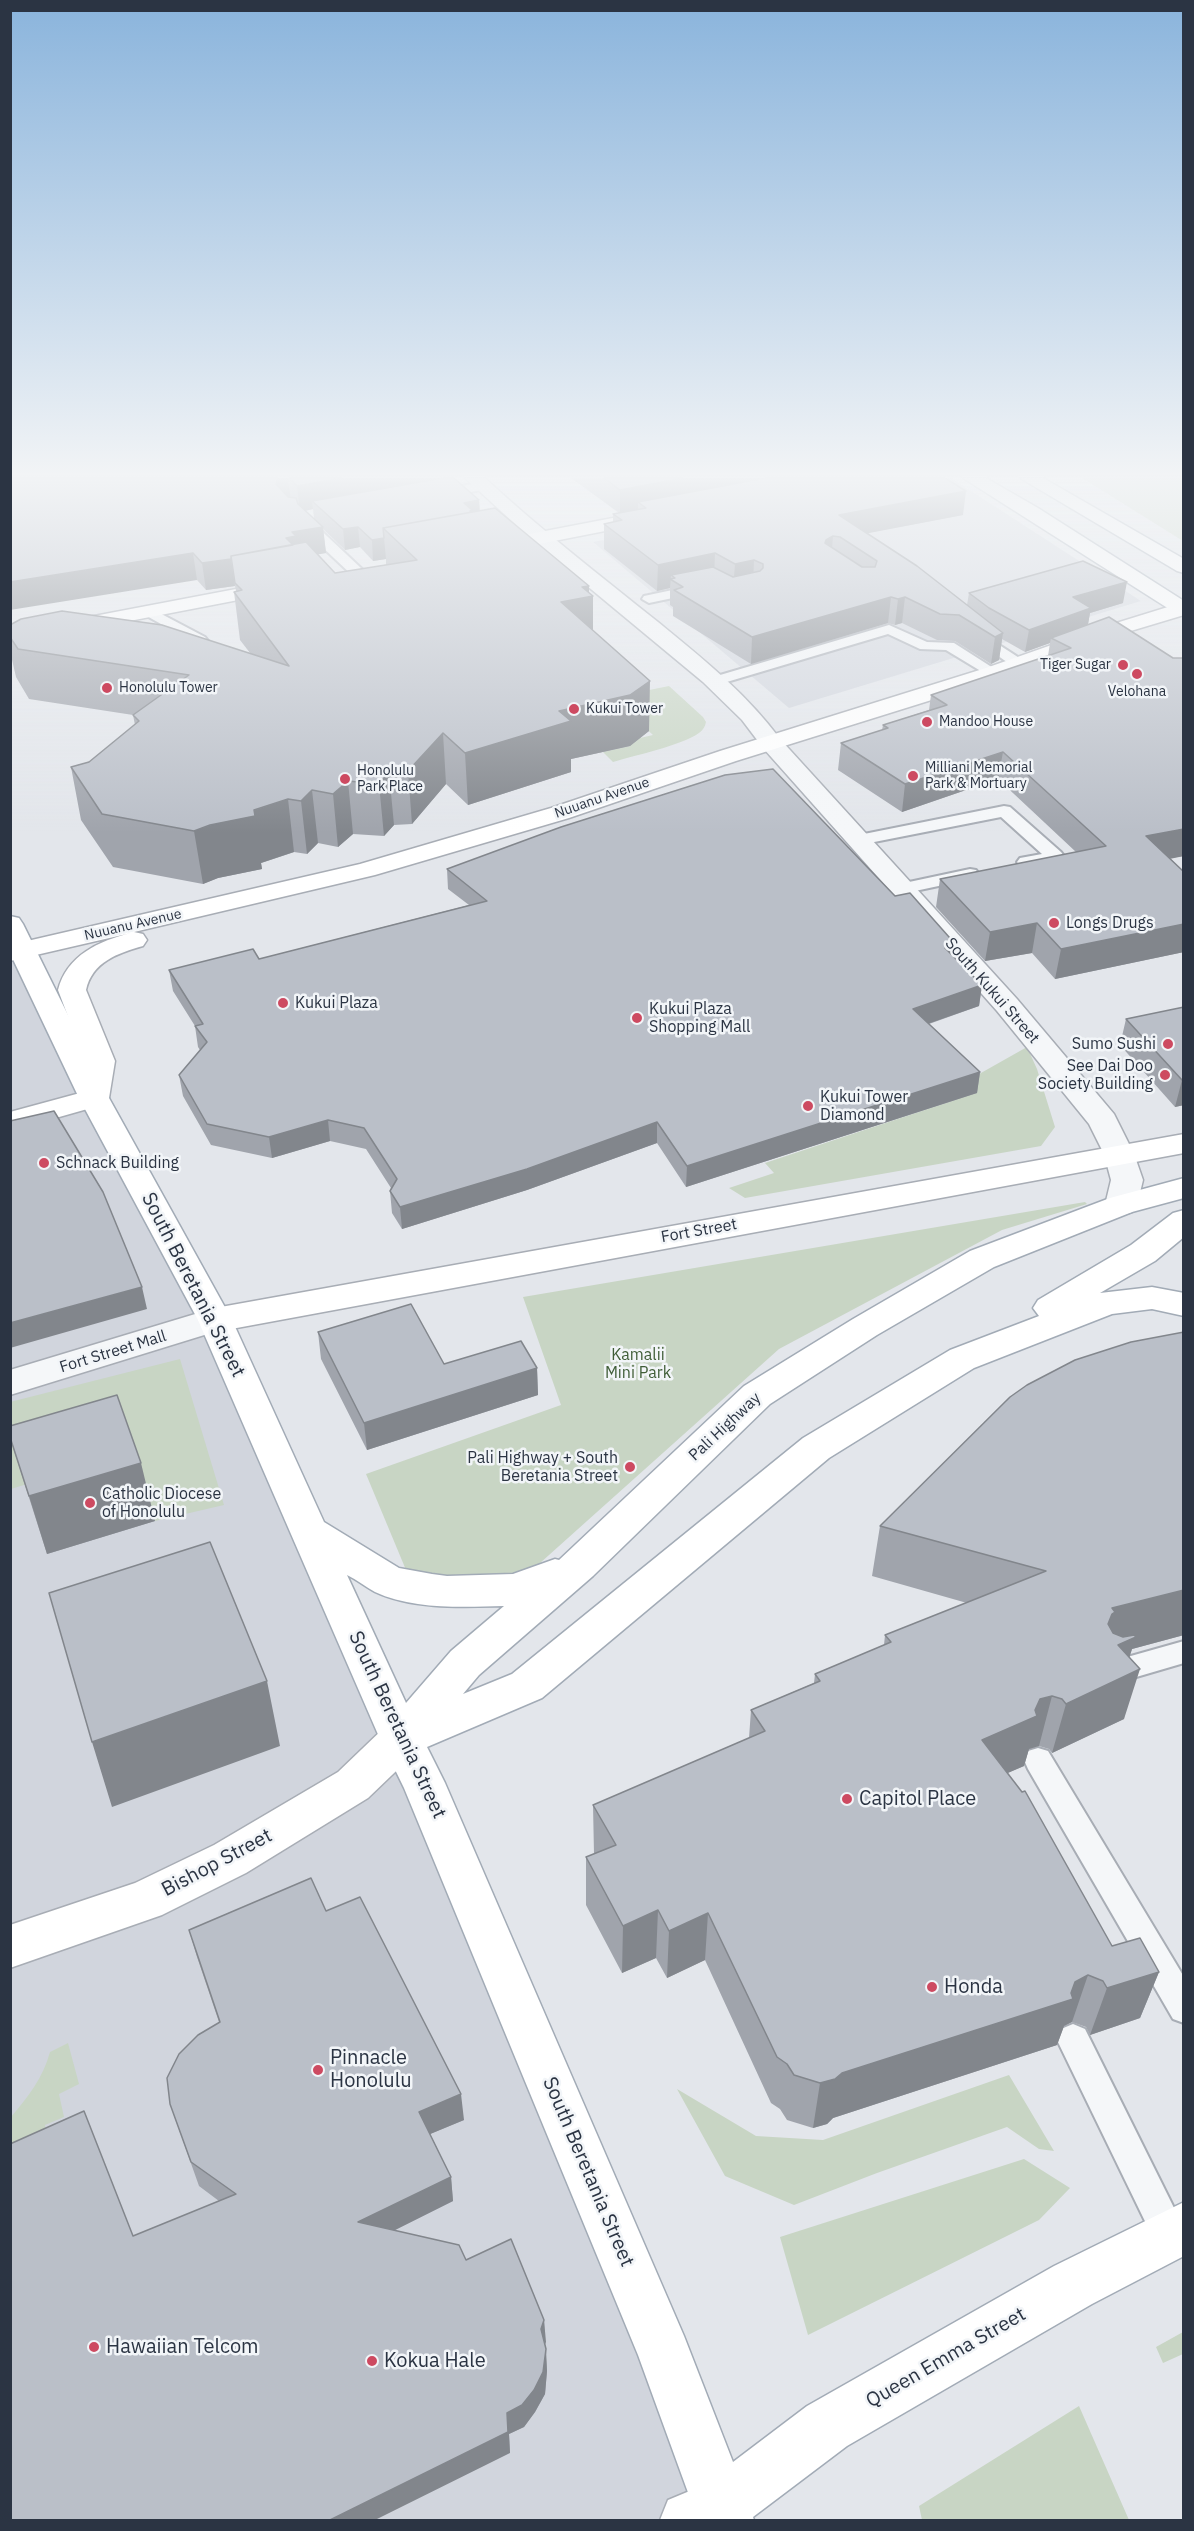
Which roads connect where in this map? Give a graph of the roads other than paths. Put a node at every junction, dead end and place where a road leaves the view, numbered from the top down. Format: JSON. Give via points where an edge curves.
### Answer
{"nodes":[{"id":1,"x":233,"y":596,"type":"edge"},
{"id":2,"x":612,"y":596,"type":"edge"},
{"id":3,"x":662,"y":596,"type":"edge"},
{"id":4,"x":1163,"y":596,"type":"edge"},
{"id":5,"x":649,"y":599,"type":"dead end"},
{"id":6,"x":1183,"y":609,"type":"edge"},
{"id":7,"x":150,"y":612,"type":"junction"},
{"id":8,"x":969,"y":628,"type":"edge"},
{"id":9,"x":10,"y":638,"type":"edge"},
{"id":10,"x":219,"y":663,"type":"edge"},
{"id":11,"x":1019,"y":664,"type":"junction"},
{"id":12,"x":994,"y":673,"type":"junction"},
{"id":13,"x":715,"y":681,"type":"junction"},
{"id":14,"x":772,"y":744,"type":"junction"},
{"id":15,"x":859,"y":840,"type":"junction"},
{"id":16,"x":1011,"y":866,"type":"edge"},
{"id":17,"x":989,"y":870,"type":"edge"},
{"id":18,"x":901,"y":889,"type":"junction"},
{"id":19,"x":218,"y":904,"type":"junction"},
{"id":20,"x":10,"y":924,"type":"edge"},
{"id":21,"x":17,"y":952,"type":"edge"},
{"id":22,"x":94,"y":1098,"type":"junction"},
{"id":23,"x":10,"y":1122,"type":"edge"},
{"id":24,"x":1184,"y":1143,"type":"edge"},
{"id":25,"x":1119,"y":1154,"type":"junction"},
{"id":26,"x":1184,"y":1188,"type":"edge"},
{"id":27,"x":1121,"y":1205,"type":"junction"},
{"id":28,"x":1184,"y":1220,"type":"edge"},
{"id":29,"x":1184,"y":1305,"type":"edge"},
{"id":30,"x":215,"y":1320,"type":"junction"},
{"id":31,"x":962,"y":1359,"type":"junction"},
{"id":32,"x":10,"y":1383,"type":"edge"},
{"id":33,"x":308,"y":1531,"type":"junction"},
{"id":34,"x":579,"y":1565,"type":"junction"},
{"id":35,"x":1184,"y":1652,"type":"edge"},
{"id":36,"x":1109,"y":1673,"type":"edge"},
{"id":37,"x":401,"y":1739,"type":"junction"},
{"id":38,"x":1038,"y":1760,"type":"edge"},
{"id":39,"x":10,"y":1947,"type":"edge"},
{"id":40,"x":1184,"y":2008,"type":"edge"},
{"id":41,"x":1073,"y":2040,"type":"edge"},
{"id":42,"x":1176,"y":2231,"type":"edge"},
{"id":43,"x":712,"y":2516,"type":"edge"}],
"edges":[{"from":1,"to":7,"type":"main road"},
{"from":2,"to":13,"type":"street","name":"South Kukui Street"},
{"from":3,"to":5,"type":"lane"},
{"from":4,"to":6,"type":"main road"},
{"from":6,"to":11,"type":"main road","name":"Nuuanu Avenue"},
{"from":7,"to":9,"type":"main road"},
{"from":7,"to":10,"type":"lane","via":[[200,640]]},
{"from":8,"to":11,"type":"lane"},
{"from":11,"to":12,"type":"main road","name":"Nuuanu Avenue"},
{"from":12,"to":13,"type":"lane","via":[[949,646],[925,646],[889,629]]},
{"from":12,"to":14,"type":"main road","name":"Nuuanu Avenue"},
{"from":13,"to":14,"type":"street","name":"South Kukui Street","via":[[758,721]]},
{"from":14,"to":15,"type":"street","name":"South Kukui Street"},
{"from":14,"to":19,"type":"main road","name":"Nuuanu Avenue","via":[[420,855]]},
{"from":15,"to":16,"type":"lane","via":[[1004,811],[1055,856]]},
{"from":15,"to":18,"type":"street","name":"South Kukui Street"},
{"from":17,"to":18,"type":"lane"},
{"from":18,"to":25,"type":"street","name":"South Kukui Street","via":[[1007,1005],[1103,1121]]},
{"from":19,"to":21,"type":"main road","name":"Nuuanu Avenue"},
{"from":19,"to":22,"type":"main road","via":[[187,926],[100,953],[77,974],[72,990],[100,1061]]},
{"from":20,"to":21,"type":"main road","name":"South Beretania Street"},
{"from":21,"to":22,"type":"main road","name":"South Beretania Street"},
{"from":22,"to":23,"type":"main road"},
{"from":22,"to":30,"type":"main road","name":"South Beretania Street"},
{"from":24,"to":25,"type":"main road","name":"Fort Street"},
{"from":25,"to":27,"type":"street","name":"South Kukui Street","via":[[1126,1180]]},
{"from":25,"to":30,"type":"main road","name":"Fort Street"},
{"from":26,"to":27,"type":"main road","name":"Pali Highway"},
{"from":27,"to":34,"type":"main road","name":"Pali Highway","via":[[982,1259],[757,1395]]},
{"from":28,"to":31,"type":"main road","via":[[1143,1253]]},
{"from":29,"to":31,"type":"main road","via":[[1152,1298],[1107,1303]]},
{"from":30,"to":32,"type":"street","name":"Fort Street Mall"},
{"from":30,"to":33,"type":"main road","name":"South Beretania Street"},
{"from":31,"to":37,"type":"main road","via":[[816,1448],[527,1686]]},
{"from":33,"to":34,"type":"main road","via":[[389,1581],[447,1592],[515,1590]]},
{"from":33,"to":37,"type":"main road","name":"South Beretania Street"},
{"from":34,"to":37,"type":"main road","name":"Pali Highway","via":[[465,1663]]},
{"from":35,"to":36,"type":"lane"},
{"from":37,"to":39,"type":"main road","name":"Bishop Street","via":[[353,1785],[230,1859],[146,1900]]},
{"from":37,"to":43,"type":"main road","name":"South Beretania Street","via":[[452,1845],[665,2355]]},
{"from":38,"to":40,"type":"lane"},
{"from":41,"to":42,"type":"lane"},
{"from":42,"to":43,"type":"main road","name":"Queen Emma Street","via":[[1072,2285],[827,2426]]}]}
